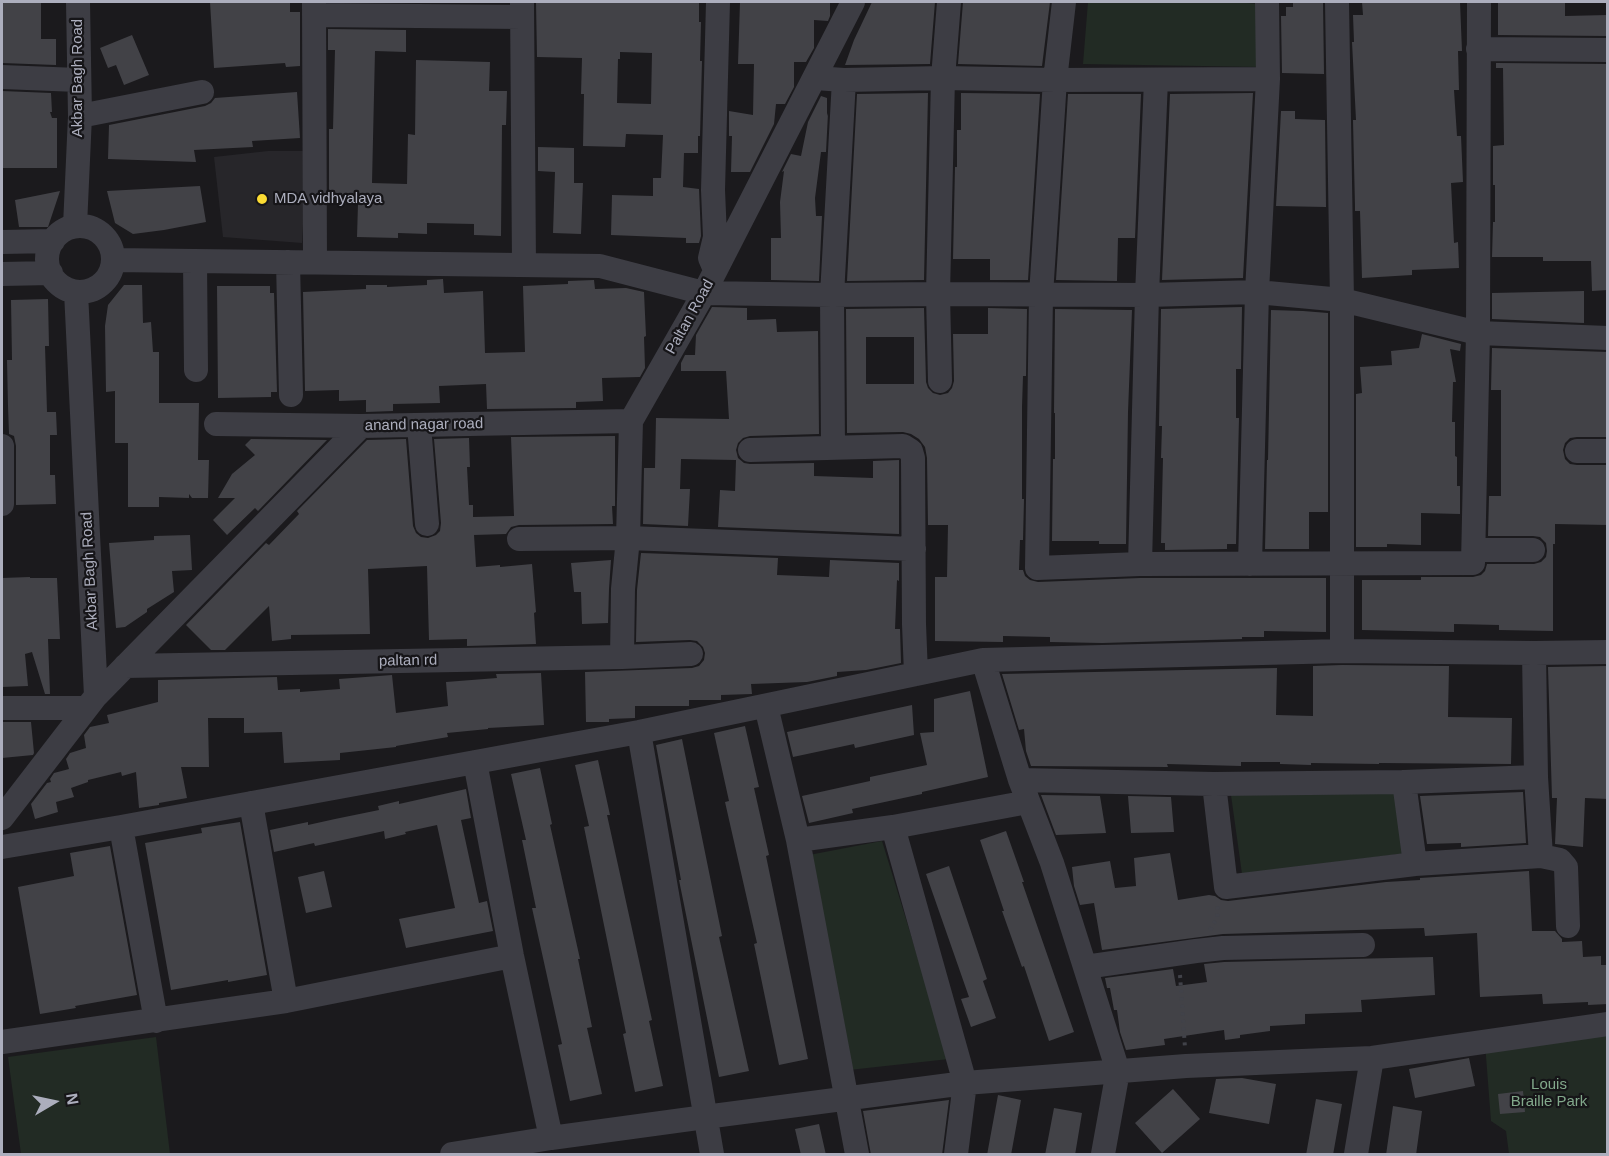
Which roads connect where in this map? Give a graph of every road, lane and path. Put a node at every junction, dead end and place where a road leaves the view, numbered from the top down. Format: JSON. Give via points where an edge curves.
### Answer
{"nodes":[{"id":1,"x":78,"y":2,"type":"edge"},
{"id":2,"x":718,"y":2,"type":"edge"},
{"id":3,"x":853,"y":2,"type":"edge"},
{"id":4,"x":949,"y":2,"type":"edge"},
{"id":5,"x":1064,"y":2,"type":"edge"},
{"id":6,"x":1267,"y":2,"type":"edge"},
{"id":7,"x":1337,"y":2,"type":"edge"},
{"id":8,"x":1479,"y":2,"type":"edge"},
{"id":9,"x":314,"y":8,"type":"edge"},
{"id":10,"x":522,"y":9,"type":"edge"},
{"id":11,"x":1478,"y":49,"type":"junction"},
{"id":12,"x":1608,"y":50,"type":"edge"},
{"id":13,"x":2,"y":77,"type":"edge"},
{"id":14,"x":815,"y":78,"type":"junction"},
{"id":15,"x":943,"y":78,"type":"junction"},
{"id":16,"x":1268,"y":79,"type":"junction"},
{"id":17,"x":78,"y":80,"type":"junction"},
{"id":18,"x":844,"y":80,"type":"junction"},
{"id":19,"x":1055,"y":80,"type":"junction"},
{"id":20,"x":1156,"y":80,"type":"junction"},
{"id":21,"x":202,"y":92,"type":"dead end"},
{"id":22,"x":80,"y":116,"type":"junction"},
{"id":23,"x":75,"y":226,"type":"junction"},
{"id":24,"x":52,"y":241,"type":"junction"},
{"id":25,"x":2,"y":242,"type":"edge"},
{"id":26,"x":113,"y":260,"type":"junction"},
{"id":27,"x":195,"y":261,"type":"junction"},
{"id":28,"x":315,"y":261,"type":"junction"},
{"id":29,"x":288,"y":262,"type":"junction"},
{"id":30,"x":524,"y":265,"type":"junction"},
{"id":31,"x":715,"y":271,"type":"junction"},
{"id":32,"x":51,"y":273,"type":"junction"},
{"id":33,"x":2,"y":274,"type":"edge"},
{"id":34,"x":76,"y":292,"type":"junction"},
{"id":35,"x":1257,"y":292,"type":"junction"},
{"id":36,"x":704,"y":293,"type":"junction"},
{"id":37,"x":938,"y":294,"type":"junction"},
{"id":38,"x":1041,"y":295,"type":"junction"},
{"id":39,"x":832,"y":296,"type":"junction"},
{"id":40,"x":1147,"y":296,"type":"junction"},
{"id":41,"x":1342,"y":300,"type":"junction"},
{"id":42,"x":1478,"y":333,"type":"junction"},
{"id":43,"x":1608,"y":338,"type":"edge"},
{"id":44,"x":196,"y":370,"type":"dead end"},
{"id":45,"x":940,"y":381,"type":"dead end"},
{"id":46,"x":291,"y":395,"type":"dead end"},
{"id":47,"x":631,"y":421,"type":"junction"},
{"id":48,"x":216,"y":424,"type":"dead end"},
{"id":49,"x":419,"y":425,"type":"junction"},
{"id":50,"x":361,"y":426,"type":"junction"},
{"id":51,"x":2,"y":446,"type":"edge"},
{"id":52,"x":833,"y":448,"type":"junction"},
{"id":53,"x":750,"y":450,"type":"dead end"},
{"id":54,"x":1577,"y":451,"type":"dead end"},
{"id":55,"x":1608,"y":451,"type":"edge"},
{"id":56,"x":2,"y":504,"type":"edge"},
{"id":57,"x":427,"y":524,"type":"dead end"},
{"id":58,"x":628,"y":538,"type":"junction"},
{"id":59,"x":519,"y":539,"type":"dead end"},
{"id":60,"x":914,"y":549,"type":"junction"},
{"id":61,"x":1474,"y":550,"type":"junction"},
{"id":62,"x":1533,"y":550,"type":"dead end"},
{"id":63,"x":1140,"y":564,"type":"junction"},
{"id":64,"x":1250,"y":564,"type":"junction"},
{"id":65,"x":1343,"y":565,"type":"junction"},
{"id":66,"x":1342,"y":651,"type":"junction"},
{"id":67,"x":1608,"y":652,"type":"edge"},
{"id":68,"x":1534,"y":653,"type":"junction"},
{"id":69,"x":691,"y":654,"type":"dead end"},
{"id":70,"x":622,"y":657,"type":"junction"},
{"id":71,"x":983,"y":660,"type":"junction"},
{"id":72,"x":125,"y":666,"type":"junction"},
{"id":73,"x":916,"y":674,"type":"junction"},
{"id":74,"x":91,"y":702,"type":"junction"},
{"id":75,"x":766,"y":706,"type":"junction"},
{"id":76,"x":2,"y":708,"type":"edge"},
{"id":77,"x":639,"y":732,"type":"junction"},
{"id":78,"x":475,"y":762,"type":"junction"},
{"id":79,"x":1536,"y":777,"type":"junction"},
{"id":80,"x":1404,"y":782,"type":"junction"},
{"id":81,"x":1214,"y":784,"type":"junction"},
{"id":82,"x":1024,"y":791,"type":"junction"},
{"id":83,"x":251,"y":803,"type":"junction"},
{"id":84,"x":2,"y":818,"type":"edge"},
{"id":85,"x":121,"y":827,"type":"junction"},
{"id":86,"x":893,"y":827,"type":"junction"},
{"id":87,"x":798,"y":840,"type":"junction"},
{"id":88,"x":2,"y":847,"type":"edge"},
{"id":89,"x":1541,"y":856,"type":"junction"},
{"id":90,"x":1415,"y":864,"type":"junction"},
{"id":91,"x":1568,"y":926,"type":"dead end"},
{"id":92,"x":1363,"y":945,"type":"dead end"},
{"id":93,"x":512,"y":956,"type":"junction"},
{"id":94,"x":1084,"y":967,"type":"junction"},
{"id":95,"x":286,"y":1001,"type":"junction"},
{"id":96,"x":156,"y":1021,"type":"junction"},
{"id":97,"x":1608,"y":1024,"type":"edge"},
{"id":98,"x":2,"y":1042,"type":"edge"},
{"id":99,"x":1372,"y":1058,"type":"junction"},
{"id":100,"x":1118,"y":1071,"type":"junction"},
{"id":101,"x":965,"y":1083,"type":"junction"},
{"id":102,"x":846,"y":1097,"type":"junction"},
{"id":103,"x":705,"y":1117,"type":"junction"},
{"id":104,"x":551,"y":1138,"type":"junction"},
{"id":105,"x":456,"y":1154,"type":"edge"},
{"id":106,"x":712,"y":1155,"type":"edge"},
{"id":107,"x":857,"y":1155,"type":"edge"},
{"id":108,"x":956,"y":1155,"type":"edge"},
{"id":109,"x":1103,"y":1155,"type":"edge"},
{"id":110,"x":1356,"y":1155,"type":"edge"}],
"edges":[{"from":1,"to":17,"type":"street","name":"Akbar Bagh Road"},
{"from":2,"to":31,"type":"street","via":[[715,237],[710,258]]},
{"from":3,"to":14,"type":"street","name":"Paltan Road"},
{"from":4,"to":15,"type":"street"},
{"from":5,"to":19,"type":"street"},
{"from":6,"to":16,"type":"street"},
{"from":7,"to":41,"type":"street"},
{"from":8,"to":11,"type":"street"},
{"from":9,"to":10,"type":"street"},
{"from":9,"to":28,"type":"street"},
{"from":10,"to":30,"type":"street"},
{"from":11,"to":12,"type":"street"},
{"from":11,"to":42,"type":"street"},
{"from":13,"to":17,"type":"street"},
{"from":14,"to":18,"type":"street"},
{"from":14,"to":31,"type":"street","name":"Paltan Road"},
{"from":15,"to":18,"type":"street"},
{"from":15,"to":19,"type":"street"},
{"from":15,"to":37,"type":"street"},
{"from":16,"to":20,"type":"street"},
{"from":16,"to":35,"type":"street"},
{"from":17,"to":22,"type":"street","name":"Akbar Bagh Road"},
{"from":18,"to":39,"type":"street"},
{"from":19,"to":20,"type":"street"},
{"from":19,"to":38,"type":"street"},
{"from":20,"to":40,"type":"street"},
{"from":21,"to":22,"type":"street"},
{"from":22,"to":23,"type":"street","name":"Akbar Bagh Road"},
{"from":23,"to":24,"type":"street"},
{"from":23,"to":26,"type":"street","via":[[102,234]]},
{"from":24,"to":25,"type":"street"},
{"from":24,"to":32,"type":"street","via":[[47,258]]},
{"from":26,"to":27,"type":"street"},
{"from":26,"to":34,"type":"street","via":[[111,271],[97,287]]},
{"from":27,"to":29,"type":"street"},
{"from":27,"to":44,"type":"street"},
{"from":28,"to":29,"type":"street"},
{"from":28,"to":30,"type":"street"},
{"from":29,"to":46,"type":"street"},
{"from":30,"to":36,"type":"street","via":[[600,266]]},
{"from":31,"to":36,"type":"street","name":"Paltan Road"},
{"from":32,"to":33,"type":"street"},
{"from":32,"to":34,"type":"street","via":[[59,284]]},
{"from":34,"to":74,"type":"street","name":"Akbar Bagh Road"},
{"from":35,"to":40,"type":"street"},
{"from":35,"to":41,"type":"street"},
{"from":35,"to":64,"type":"street"},
{"from":36,"to":39,"type":"street"},
{"from":36,"to":47,"type":"street","name":"Paltan Road"},
{"from":37,"to":38,"type":"street"},
{"from":37,"to":39,"type":"street"},
{"from":37,"to":45,"type":"street"},
{"from":38,"to":40,"type":"street"},
{"from":38,"to":63,"type":"street","via":[[1037,568]]},
{"from":39,"to":52,"type":"street"},
{"from":40,"to":63,"type":"street"},
{"from":41,"to":42,"type":"street"},
{"from":41,"to":65,"type":"street"},
{"from":42,"to":43,"type":"street"},
{"from":42,"to":61,"type":"street"},
{"from":47,"to":49,"type":"street","name":"anand nagar road"},
{"from":47,"to":58,"type":"street","name":"Paltan Road"},
{"from":48,"to":50,"type":"street","name":"anand nagar road"},
{"from":49,"to":50,"type":"street","name":"anand nagar road"},
{"from":49,"to":57,"type":"street"},
{"from":50,"to":72,"type":"street"},
{"from":51,"to":56,"type":"street"},
{"from":52,"to":53,"type":"street"},
{"from":52,"to":60,"type":"street","via":[[903,446],[911,451]]},
{"from":54,"to":55,"type":"street"},
{"from":58,"to":59,"type":"street"},
{"from":58,"to":60,"type":"street"},
{"from":58,"to":70,"type":"street","name":"Paltan Road"},
{"from":60,"to":73,"type":"street"},
{"from":61,"to":62,"type":"street"},
{"from":61,"to":65,"type":"street","via":[[1473,563]]},
{"from":63,"to":64,"type":"street"},
{"from":64,"to":65,"type":"street"},
{"from":65,"to":66,"type":"street"},
{"from":66,"to":68,"type":"street"},
{"from":66,"to":71,"type":"street"},
{"from":67,"to":68,"type":"street"},
{"from":68,"to":79,"type":"street"},
{"from":69,"to":70,"type":"street","name":"paltan rd"},
{"from":70,"to":72,"type":"street","name":"paltan rd"},
{"from":71,"to":73,"type":"street"},
{"from":71,"to":82,"type":"street"},
{"from":72,"to":74,"type":"street"},
{"from":73,"to":75,"type":"street"},
{"from":74,"to":76,"type":"street"},
{"from":74,"to":84,"type":"street"},
{"from":75,"to":77,"type":"street"},
{"from":75,"to":87,"type":"street"},
{"from":77,"to":78,"type":"street"},
{"from":77,"to":103,"type":"street"},
{"from":78,"to":83,"type":"street"},
{"from":78,"to":93,"type":"street"},
{"from":79,"to":80,"type":"street"},
{"from":79,"to":89,"type":"street"},
{"from":80,"to":81,"type":"street"},
{"from":80,"to":90,"type":"street"},
{"from":81,"to":82,"type":"street"},
{"from":81,"to":90,"type":"street","via":[[1226,887]]},
{"from":82,"to":86,"type":"street"},
{"from":82,"to":94,"type":"street","via":[[1052,863]]},
{"from":83,"to":85,"type":"street"},
{"from":83,"to":95,"type":"street"},
{"from":85,"to":88,"type":"street"},
{"from":85,"to":96,"type":"street"},
{"from":86,"to":87,"type":"street"},
{"from":86,"to":101,"type":"street"},
{"from":87,"to":102,"type":"street"},
{"from":89,"to":90,"type":"street"},
{"from":89,"to":91,"type":"street","via":[[1560,860],[1566,867]]},
{"from":92,"to":94,"type":"street","via":[[1223,948]]},
{"from":93,"to":95,"type":"street"},
{"from":93,"to":104,"type":"street"},
{"from":94,"to":100,"type":"street"},
{"from":95,"to":96,"type":"street"},
{"from":96,"to":98,"type":"street"},
{"from":97,"to":99,"type":"street"},
{"from":99,"to":100,"type":"street"},
{"from":99,"to":110,"type":"street"},
{"from":100,"to":101,"type":"street"},
{"from":100,"to":109,"type":"street"},
{"from":101,"to":102,"type":"street"},
{"from":101,"to":108,"type":"street"},
{"from":102,"to":103,"type":"street"},
{"from":102,"to":107,"type":"street"},
{"from":103,"to":104,"type":"street"},
{"from":103,"to":106,"type":"street"},
{"from":104,"to":105,"type":"street"}]}
